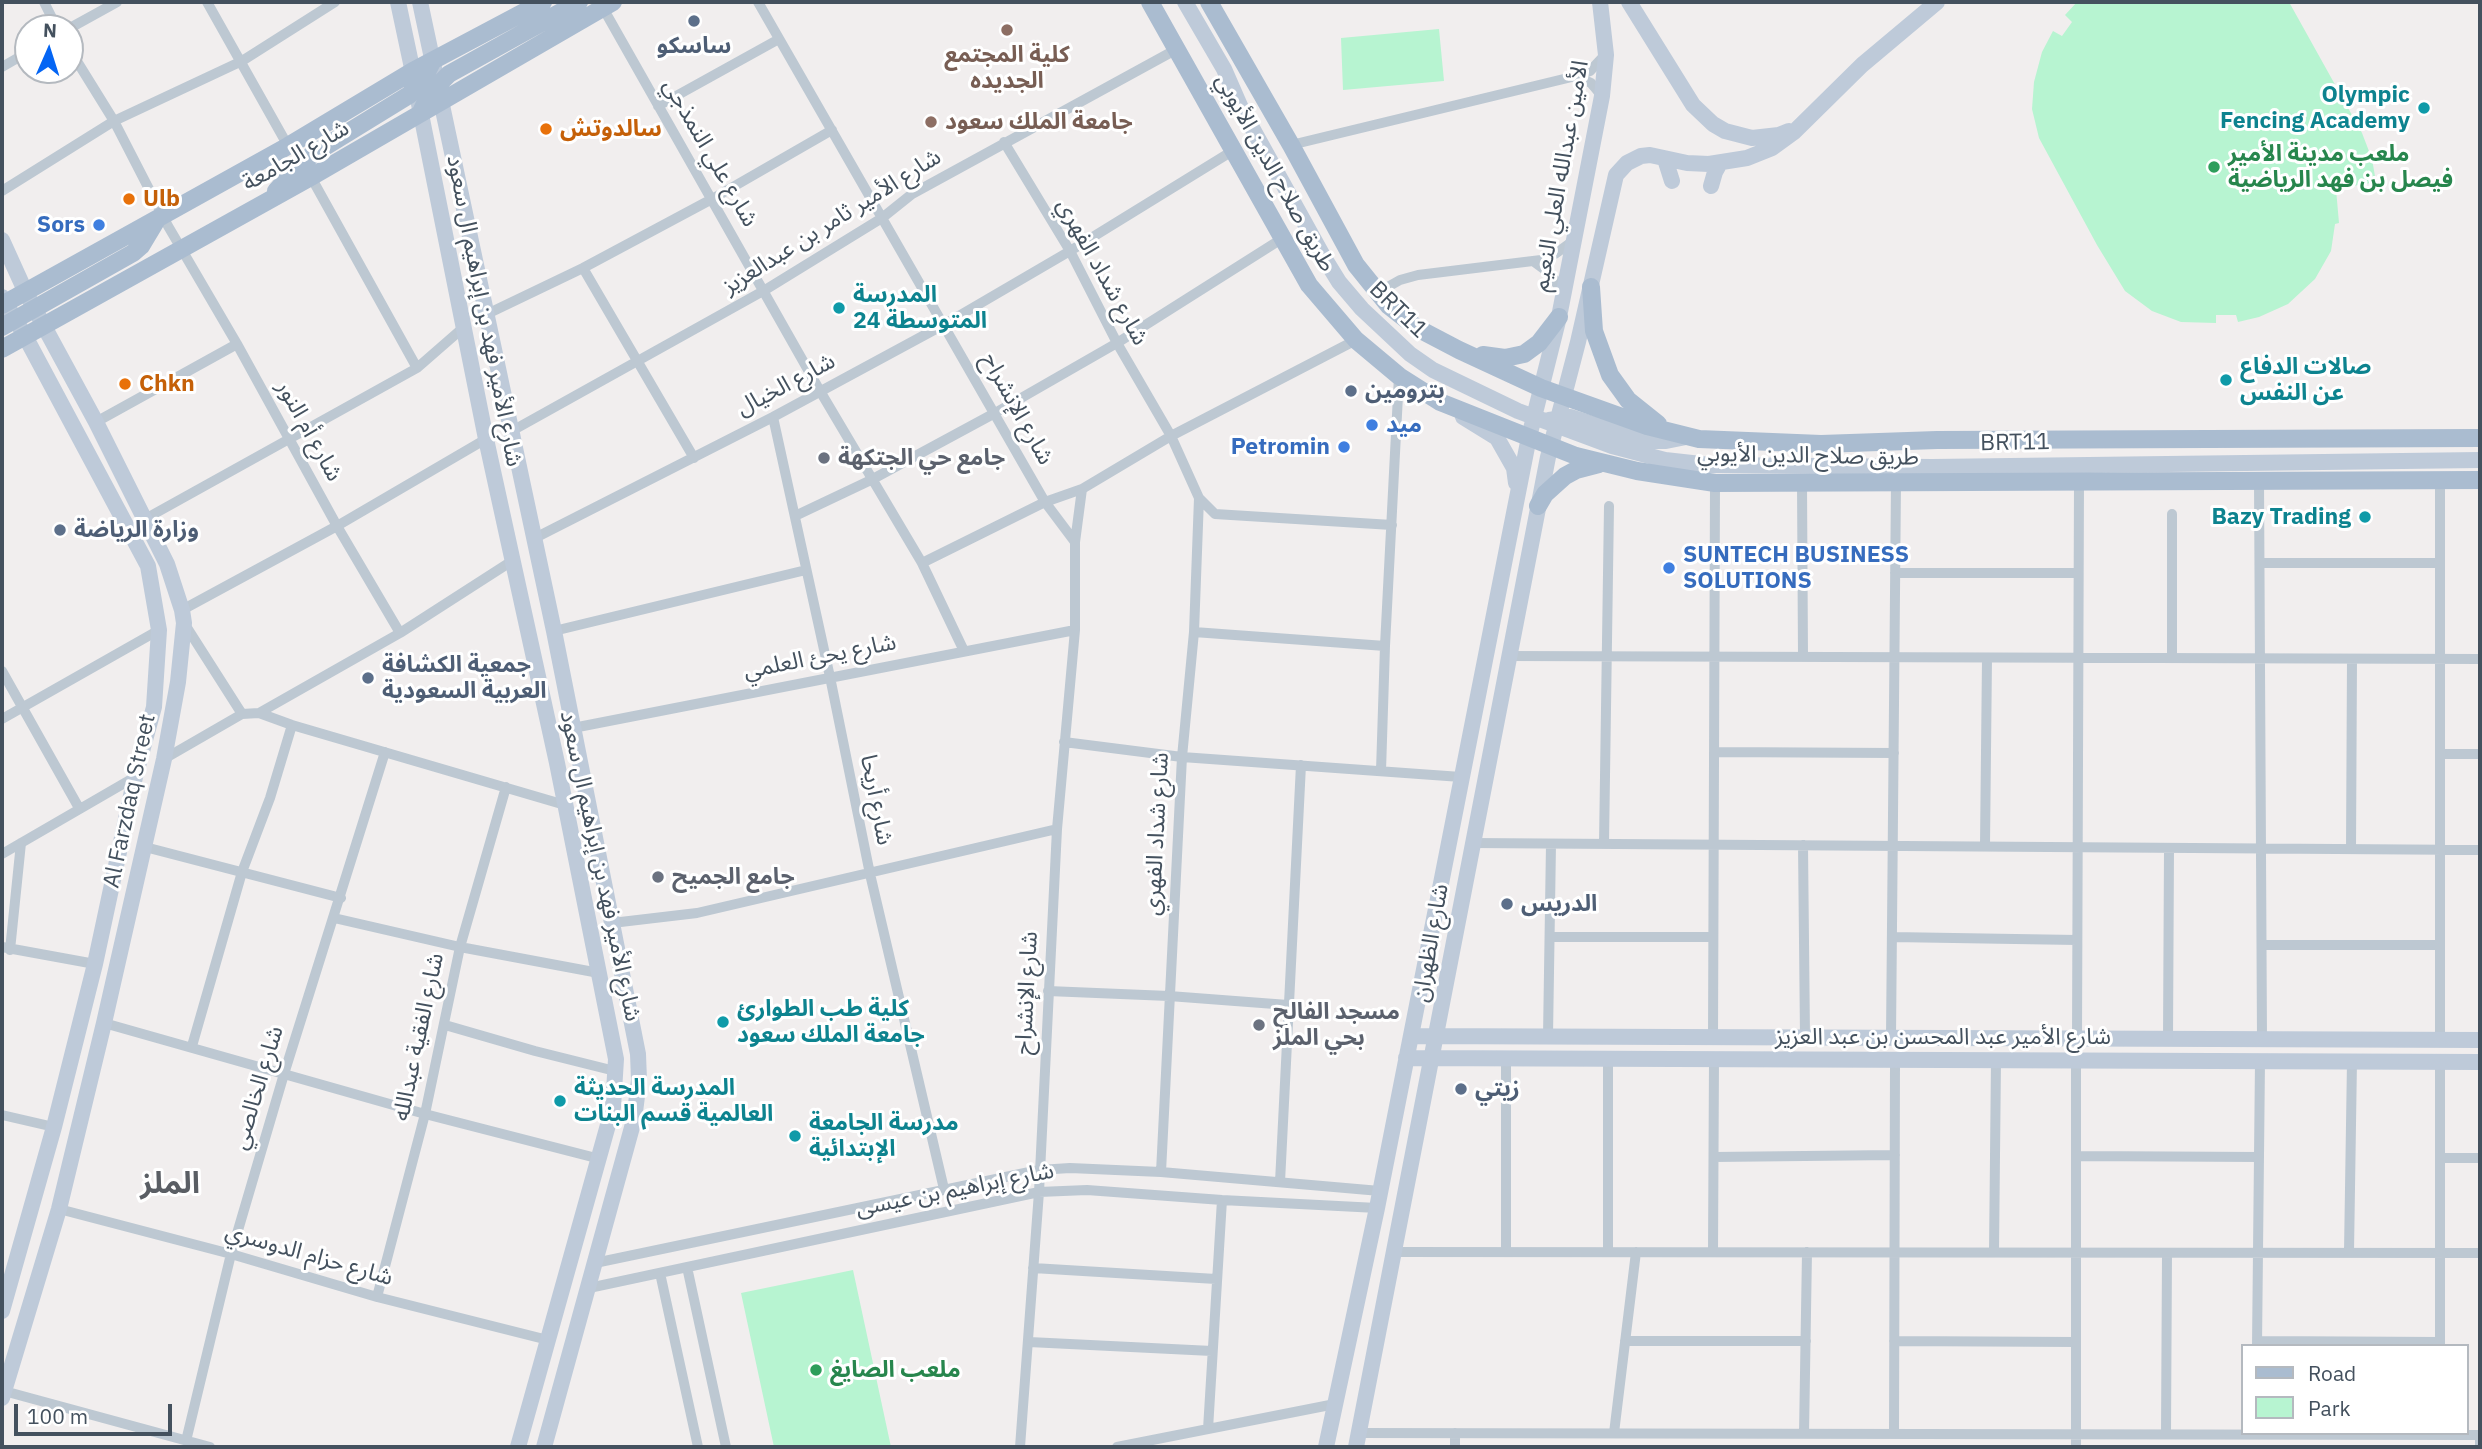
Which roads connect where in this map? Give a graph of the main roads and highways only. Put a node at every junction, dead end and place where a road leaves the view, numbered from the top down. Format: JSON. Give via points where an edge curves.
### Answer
{"nodes":[{"id":1,"x":398,"y":2,"type":"edge"},
{"id":2,"x":420,"y":2,"type":"edge"},
{"id":3,"x":543,"y":2,"type":"edge"},
{"id":4,"x":579,"y":2,"type":"edge"},
{"id":5,"x":1150,"y":2,"type":"edge"},
{"id":6,"x":1175,"y":2,"type":"edge"},
{"id":7,"x":1185,"y":2,"type":"edge"},
{"id":8,"x":1209,"y":2,"type":"edge"},
{"id":9,"x":1600,"y":2,"type":"edge"},
{"id":10,"x":1629,"y":2,"type":"edge"},
{"id":11,"x":1937,"y":2,"type":"edge"},
{"id":12,"x":608,"y":5,"type":"edge"},
{"id":13,"x":432,"y":62,"type":"junction"},
{"id":14,"x":414,"y":80,"type":"junction"},
{"id":15,"x":438,"y":93,"type":"junction"},
{"id":16,"x":1241,"y":108,"type":"junction"},
{"id":17,"x":421,"y":112,"type":"junction"},
{"id":18,"x":1804,"y":123,"type":"junction"},
{"id":19,"x":1665,"y":159,"type":"junction"},
{"id":20,"x":1720,"y":163,"type":"junction"},
{"id":21,"x":1672,"y":181,"type":"dead end"},
{"id":22,"x":1711,"y":186,"type":"dead end"},
{"id":23,"x":270,"y":200,"type":"junction"},
{"id":24,"x":160,"y":219,"type":"junction"},
{"id":25,"x":2,"y":240,"type":"edge"},
{"id":26,"x":1591,"y":287,"type":"junction"},
{"id":27,"x":26,"y":293,"type":"junction"},
{"id":28,"x":3,"y":301,"type":"edge"},
{"id":29,"x":36,"y":309,"type":"junction"},
{"id":30,"x":1559,"y":317,"type":"junction"},
{"id":31,"x":8,"y":323,"type":"edge"},
{"id":32,"x":45,"y":325,"type":"junction"},
{"id":33,"x":25,"y":336,"type":"junction"},
{"id":34,"x":2,"y":349,"type":"edge"},
{"id":35,"x":1459,"y":351,"type":"junction"},
{"id":36,"x":1541,"y":388,"type":"junction"},
{"id":37,"x":1565,"y":396,"type":"junction"},
{"id":38,"x":1440,"y":402,"type":"junction"},
{"id":39,"x":1548,"y":420,"type":"junction"},
{"id":40,"x":1679,"y":436,"type":"junction"},
{"id":41,"x":1529,"y":438,"type":"junction"},
{"id":42,"x":2480,"y":438,"type":"edge"},
{"id":43,"x":1550,"y":446,"type":"junction"},
{"id":44,"x":2480,"y":460,"type":"edge"},
{"id":45,"x":1603,"y":463,"type":"junction"},
{"id":46,"x":2480,"y":480,"type":"edge"},
{"id":47,"x":1517,"y":496,"type":"junction"},
{"id":48,"x":1538,"y":506,"type":"junction"},
{"id":49,"x":1410,"y":1035,"type":"junction"},
{"id":50,"x":1437,"y":1036,"type":"junction"},
{"id":51,"x":2480,"y":1040,"type":"edge"},
{"id":52,"x":1406,"y":1058,"type":"junction"},
{"id":53,"x":1433,"y":1058,"type":"junction"},
{"id":54,"x":2480,"y":1062,"type":"edge"},
{"id":55,"x":2,"y":1311,"type":"edge"},
{"id":56,"x":3,"y":1394,"type":"edge"},
{"id":57,"x":1357,"y":1440,"type":"edge"},
{"id":58,"x":518,"y":1447,"type":"edge"},
{"id":59,"x":544,"y":1447,"type":"edge"},
{"id":60,"x":1326,"y":1447,"type":"edge"}],
"edges":[{"from":1,"to":14,"type":"main road","name":"شارع الأمير فهد بن إبراهيم ال سعود"},
{"from":2,"to":13,"type":"main road","name":"شارع الأمير فهد بن إبراهيم ال سعود"},
{"from":3,"to":13,"type":"main road","name":"شارع الجامعة"},
{"from":4,"to":15,"type":"main road","via":[[449,74]]},
{"from":5,"to":38,"type":"main road","name":"طريق صلاح الدين الأيوبي","via":[[1309,285],[1356,340]]},
{"from":6,"to":16,"type":"main road"},
{"from":7,"to":16,"type":"main road"},
{"from":8,"to":35,"type":"main road","name":"طريق صلاح الدين الأيوبي","via":[[1356,265],[1377,293],[1417,328]]},
{"from":9,"to":30,"type":"main road","name":"الأمين عبدالله العلي النعيم","via":[[1606,55],[1602,96]]},
{"from":10,"to":18,"type":"main road","via":[[1693,105],[1713,124],[1752,138],[1779,135]]},
{"from":11,"to":18,"type":"main road","via":[[1861,65]]},
{"from":12,"to":15,"type":"main road","name":"شارع الجامعة"},
{"from":13,"to":14,"type":"main road","name":"شارع الجامعة"},
{"from":13,"to":15,"type":"main road","name":"شارع الأمير فهد بن إبراهيم ال سعود"},
{"from":14,"to":17,"type":"main road","name":"شارع الأمير فهد بن إبراهيم ال سعود"},
{"from":14,"to":23,"type":"main road","via":[[401,101],[313,155]]},
{"from":14,"to":24,"type":"main road","name":"شارع الجامعة"},
{"from":15,"to":17,"type":"main road","name":"شارع الجامعة"},
{"from":15,"to":59,"type":"main road","name":"شارع الأمير فهد بن إبراهيم ال سعود","via":[[554,631],[636,1041],[639,1080],[634,1120]]},
{"from":16,"to":39,"type":"main road","name":"BRT11","via":[[1323,256],[1362,309],[1433,370]]},
{"from":17,"to":23,"type":"main road","name":"شارع الجامعة"},
{"from":17,"to":58,"type":"main road","name":"شارع الأمير فهد بن إبراهيم ال سعود","via":[[616,1059],[613,1107]]},
{"from":18,"to":20,"type":"main road","via":[[1759,154]]},
{"from":19,"to":20,"type":"main road"},
{"from":19,"to":21,"type":"main road"},
{"from":19,"to":26,"type":"main road","via":[[1642,156],[1616,175]]},
{"from":20,"to":22,"type":"main road"},
{"from":23,"to":32,"type":"main road","name":"شارع الجامعة"},
{"from":24,"to":27,"type":"main road","name":"شارع الجامعة"},
{"from":24,"to":29,"type":"main road","via":[[133,253]]},
{"from":25,"to":27,"type":"main road","name":"Al Farzdaq Street"},
{"from":26,"to":37,"type":"main road"},
{"from":26,"to":40,"type":"main road","via":[[1594,331],[1610,375],[1628,400]]},
{"from":27,"to":28,"type":"main road","name":"شارع الجامعة"},
{"from":27,"to":29,"type":"main road","name":"Al Farzdaq Street"},
{"from":28,"to":31,"type":"main road","name":"Al Farzdaq Street"},
{"from":29,"to":31,"type":"main road"},
{"from":29,"to":32,"type":"main road","name":"Al Farzdaq Street"},
{"from":30,"to":35,"type":"main road","via":[[1532,349],[1515,357]]},
{"from":30,"to":36,"type":"main road","name":"الأمين عبدالله العلي النعيم"},
{"from":31,"to":33,"type":"main road","name":"Al Farzdaq Street"},
{"from":32,"to":33,"type":"main road","name":"شارع الجامعة"},
{"from":32,"to":56,"type":"main road","name":"Al Farzdaq Street","via":[[167,564],[183,617],[178,682],[145,847],[59,1209]]},
{"from":33,"to":34,"type":"main road","name":"شارع الجامعة"},
{"from":33,"to":55,"type":"main road","name":"Al Farzdaq Street","via":[[148,566],[159,630],[154,707],[95,964]]},
{"from":35,"to":36,"type":"main road","name":"طريق صلاح الدين الأيوبي"},
{"from":36,"to":37,"type":"main road","name":"طريق صلاح الدين الأيوبي"},
{"from":36,"to":39,"type":"main road","name":"الأمين عبدالله العلي النعيم"},
{"from":37,"to":39,"type":"main road"},
{"from":37,"to":40,"type":"main road","name":"طريق صلاح الدين الأيوبي"},
{"from":38,"to":41,"type":"main road","name":"طريق صلاح الدين الأيوبي"},
{"from":38,"to":47,"type":"main road","via":[[1497,438],[1514,468]]},
{"from":39,"to":40,"type":"main road","via":[[1576,418],[1647,440]]},
{"from":39,"to":41,"type":"main road","name":"شارع الظهران"},
{"from":39,"to":43,"type":"main road","name":"شارع الظهران"},
{"from":39,"to":44,"type":"main road","name":"BRT11","via":[[1612,446],[1665,460],[1710,465]]},
{"from":40,"to":42,"type":"main road","name":"طريق صلاح الدين الأيوبي","via":[[1821,444]]},
{"from":41,"to":43,"type":"main road","name":"طريق صلاح الدين الأيوبي"},
{"from":41,"to":47,"type":"main road","name":"شارع الظهران"},
{"from":43,"to":45,"type":"main road","name":"طريق صلاح الدين الأيوبي"},
{"from":43,"to":48,"type":"main road","name":"شارع الظهران"},
{"from":45,"to":46,"type":"main road","name":"طريق صلاح الدين الأيوبي","via":[[1715,483]]},
{"from":45,"to":48,"type":"main road","via":[[1564,476]]},
{"from":47,"to":49,"type":"main road","name":"شارع الظهران"},
{"from":48,"to":50,"type":"main road","name":"شارع الظهران"},
{"from":49,"to":50,"type":"main road","name":"شارع الأمير عبد المحسن بن عبد العزيز"},
{"from":49,"to":52,"type":"main road","name":"شارع الظهران"},
{"from":50,"to":51,"type":"main road","name":"شارع الأمير عبد المحسن بن عبد العزيز"},
{"from":50,"to":53,"type":"main road","name":"شارع الظهران"},
{"from":52,"to":53,"type":"main road","name":"شارع الأمير عبد المحسن بن عبد العزيز"},
{"from":52,"to":60,"type":"main road","name":"شارع الظهران"},
{"from":53,"to":54,"type":"main road","name":"شارع الأمير عبد المحسن بن عبد العزيز"},
{"from":53,"to":57,"type":"main road","name":"شارع الظهران"}]}
